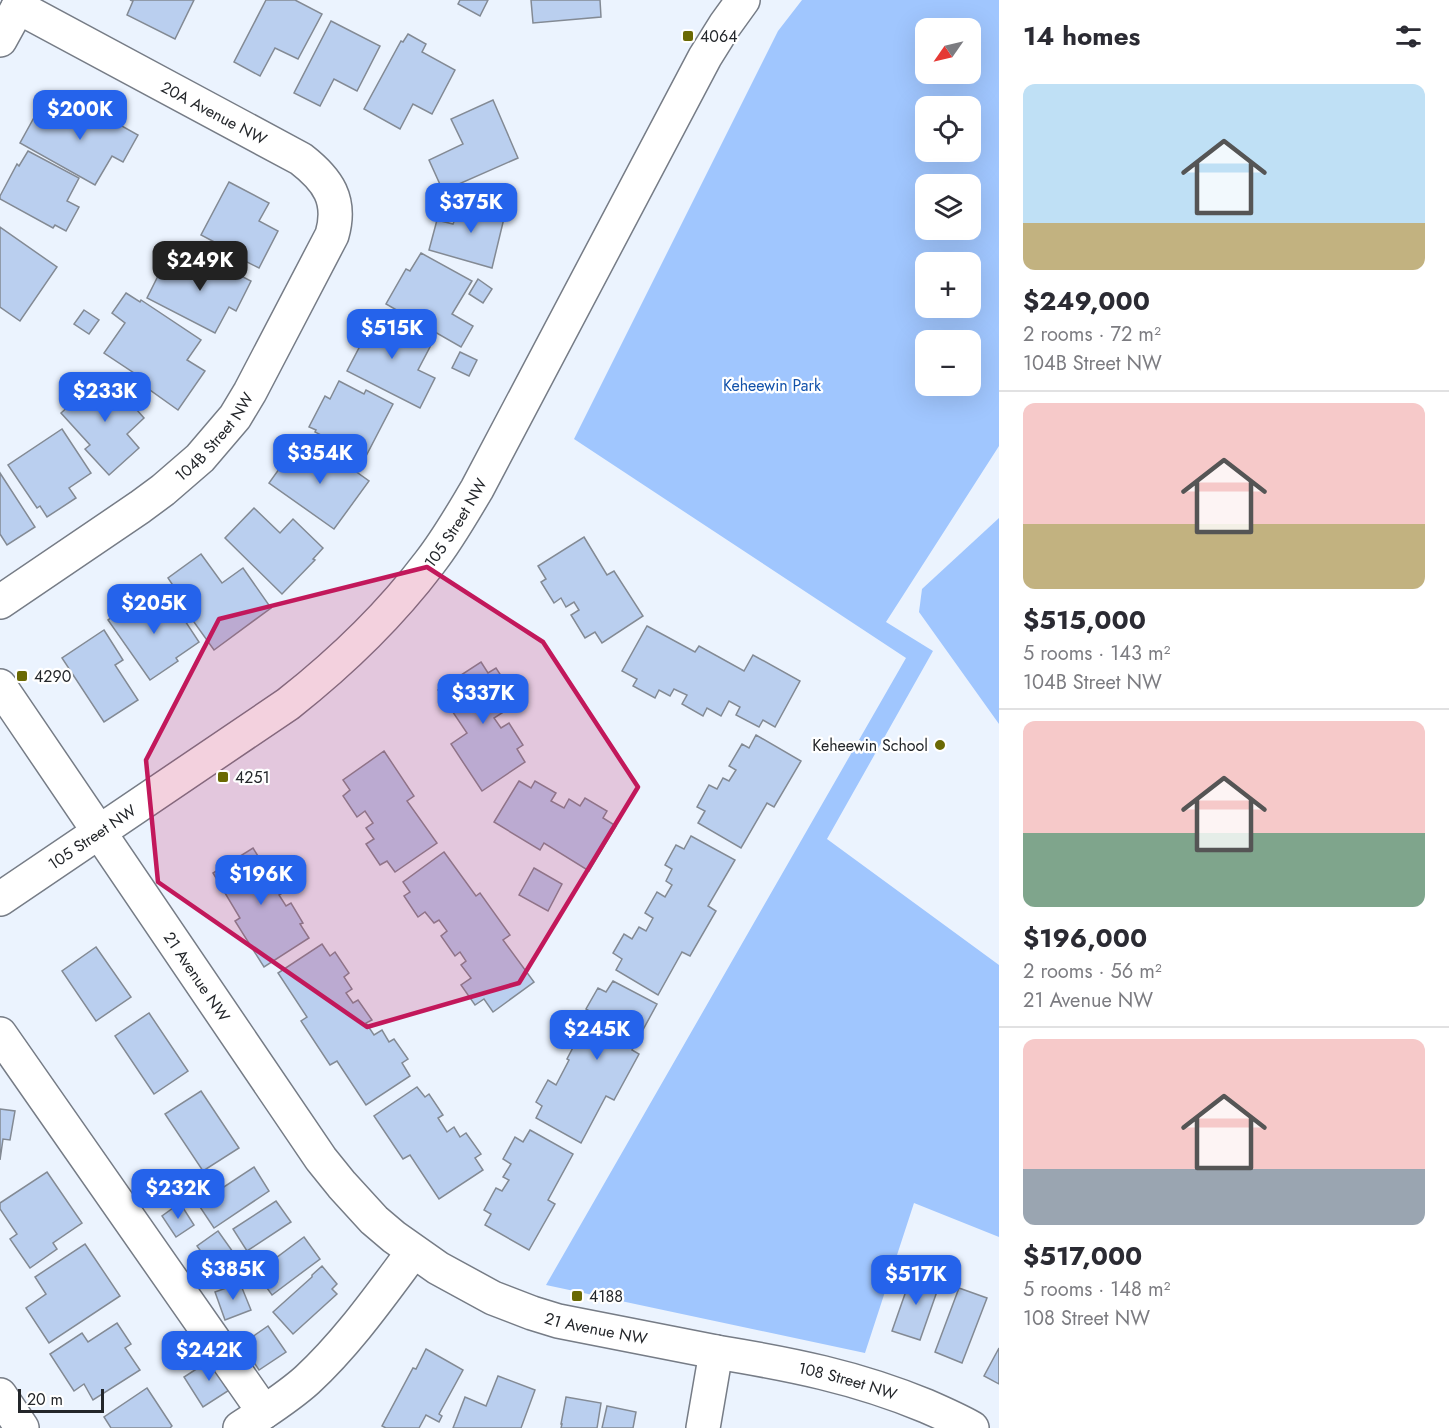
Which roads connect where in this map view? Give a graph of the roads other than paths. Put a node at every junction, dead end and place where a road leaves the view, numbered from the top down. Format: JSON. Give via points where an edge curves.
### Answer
{"nodes":[{"id":1,"x":742,"y":0,"type":"edge"},
{"id":2,"x":20,"y":4,"type":"edge"},
{"id":3,"x":0,"y":40,"type":"edge"},
{"id":4,"x":334,"y":199,"type":"joint"},
{"id":5,"x":0,"y":602,"type":"edge"},
{"id":6,"x":0,"y":686,"type":"edge"},
{"id":7,"x":99,"y":832,"type":"junction"},
{"id":8,"x":0,"y":899,"type":"edge"},
{"id":9,"x":0,"y":1034,"type":"edge"},
{"id":10,"x":413,"y":1252,"type":"junction"},
{"id":11,"x":716,"y":1352,"type":"junction"},
{"id":12,"x":0,"y":1395,"type":"edge"},
{"id":13,"x":252,"y":1420,"type":"edge"},
{"id":14,"x":935,"y":1420,"type":"edge"},
{"id":15,"x":22,"y":1428,"type":"edge"},
{"id":16,"x":703,"y":1428,"type":"edge"},
{"id":17,"x":972,"y":1428,"type":"edge"}],
"edges":[{"from":1,"to":7,"type":"street","name":"105 Street NW","via":[[695,74],[477,489],[429,563],[324,676]]},
{"from":2,"to":3,"type":"street"},
{"from":2,"to":4,"type":"street","name":"20A Avenue NW","via":[[301,159],[322,178]]},
{"from":4,"to":5,"type":"street","name":"104B Street NW","via":[[336,221],[332,235],[250,392],[219,436],[163,490]]},
{"from":6,"to":7,"type":"street","name":"21 Avenue NW"},
{"from":7,"to":8,"type":"street","name":"105 Street NW"},
{"from":7,"to":10,"type":"street","name":"21 Avenue NW","via":[[321,1159],[374,1220]]},
{"from":9,"to":13,"type":"street"},
{"from":10,"to":11,"type":"street","name":"21 Avenue NW","via":[[493,1298],[541,1316]]},
{"from":10,"to":13,"type":"street","via":[[326,1361]]},
{"from":11,"to":14,"type":"street","name":"108 Street NW","via":[[858,1381],[899,1395]]},
{"from":11,"to":16,"type":"street"},
{"from":12,"to":15,"type":"street"},
{"from":14,"to":17,"type":"street","name":"108 Street NW"}]}
